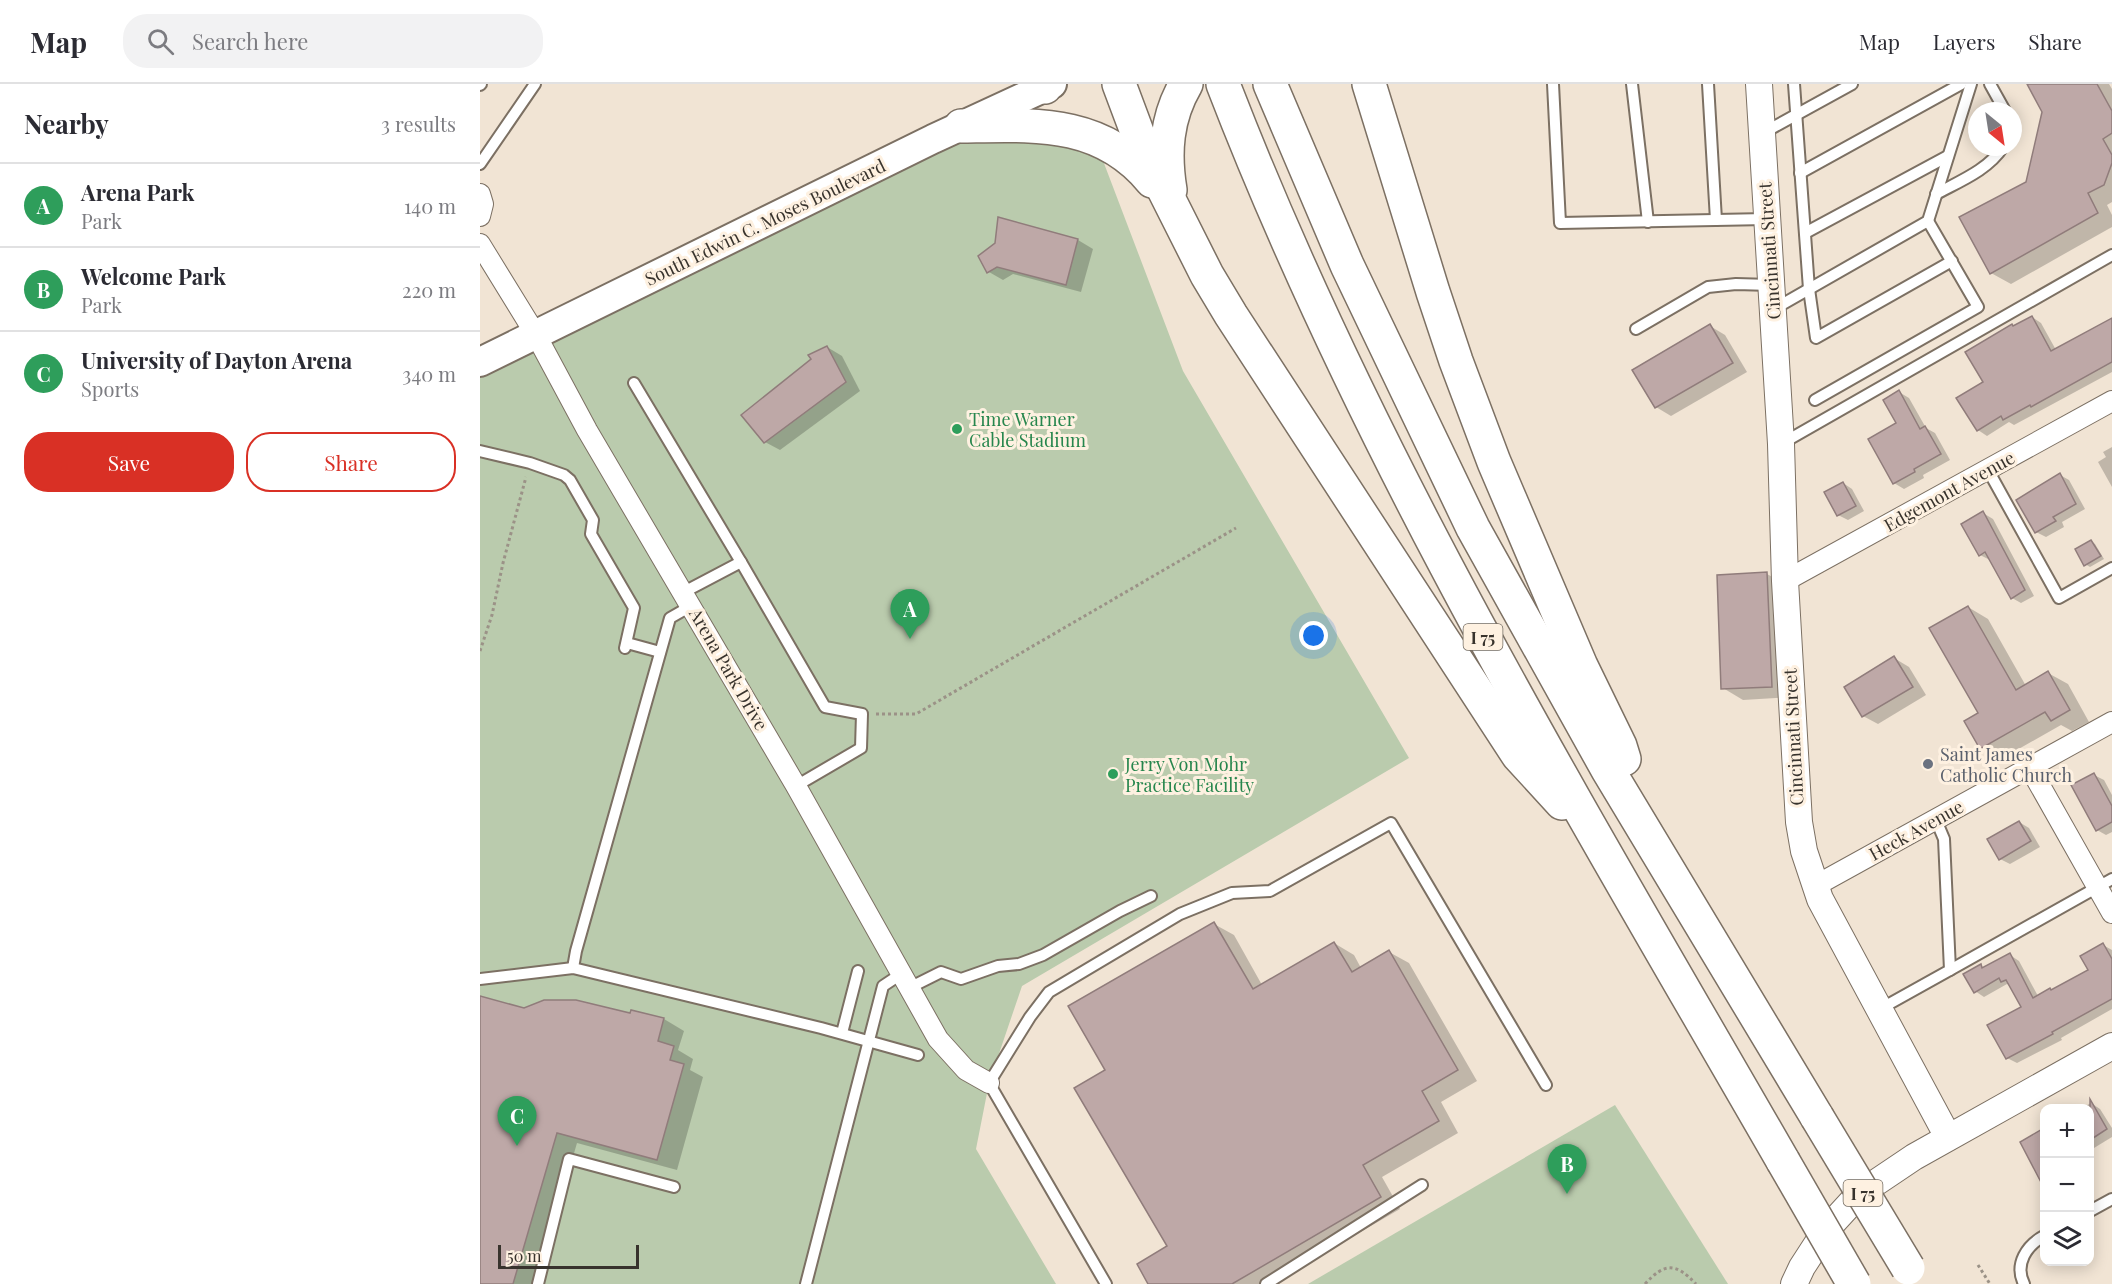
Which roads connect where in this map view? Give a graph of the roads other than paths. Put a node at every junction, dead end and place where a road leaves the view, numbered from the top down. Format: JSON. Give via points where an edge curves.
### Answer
{"nodes":[{"id":1,"x":535,"y":84,"type":"edge"},
{"id":2,"x":1119,"y":84,"type":"edge"},
{"id":3,"x":1186,"y":84,"type":"edge"},
{"id":4,"x":1270,"y":84,"type":"edge"},
{"id":5,"x":1369,"y":84,"type":"edge"},
{"id":6,"x":1553,"y":84,"type":"edge"},
{"id":7,"x":1632,"y":84,"type":"edge"},
{"id":8,"x":1708,"y":84,"type":"edge"},
{"id":9,"x":1759,"y":84,"type":"edge"},
{"id":10,"x":1794,"y":84,"type":"edge"},
{"id":11,"x":1852,"y":84,"type":"edge"},
{"id":12,"x":1961,"y":84,"type":"edge"},
{"id":13,"x":1971,"y":84,"type":"edge"},
{"id":14,"x":1990,"y":84,"type":"edge"},
{"id":15,"x":1048,"y":85,"type":"edge"},
{"id":16,"x":1225,"y":87,"type":"edge"},
{"id":17,"x":2000,"y":102,"type":"edge"},
{"id":18,"x":1796,"y":115,"type":"junction"},
{"id":19,"x":961,"y":126,"type":"junction"},
{"id":20,"x":1762,"y":133,"type":"junction"},
{"id":21,"x":1948,"y":156,"type":"junction"},
{"id":22,"x":1997,"y":156,"type":"edge"},
{"id":23,"x":480,"y":164,"type":"edge"},
{"id":24,"x":1800,"y":173,"type":"junction"},
{"id":25,"x":480,"y":194,"type":"edge"},
{"id":26,"x":1936,"y":194,"type":"junction"},
{"id":27,"x":1173,"y":207,"type":"junction"},
{"id":28,"x":480,"y":216,"type":"edge"},
{"id":29,"x":1767,"y":219,"type":"junction"},
{"id":30,"x":1716,"y":220,"type":"junction"},
{"id":31,"x":1928,"y":221,"type":"junction"},
{"id":32,"x":1648,"y":222,"type":"junction"},
{"id":33,"x":1804,"y":233,"type":"junction"},
{"id":34,"x":480,"y":244,"type":"edge"},
{"id":35,"x":2112,"y":255,"type":"edge"},
{"id":36,"x":1952,"y":261,"type":"junction"},
{"id":37,"x":1809,"y":290,"type":"junction"},
{"id":38,"x":1772,"y":298,"type":"junction"},
{"id":39,"x":1636,"y":329,"type":"dead end"},
{"id":40,"x":536,"y":335,"type":"junction"},
{"id":41,"x":480,"y":362,"type":"edge"},
{"id":42,"x":634,"y":382,"type":"dead end"},
{"id":43,"x":1815,"y":400,"type":"dead end"},
{"id":44,"x":2112,"y":401,"type":"edge"},
{"id":45,"x":1781,"y":444,"type":"junction"},
{"id":46,"x":480,"y":451,"type":"edge"},
{"id":47,"x":1988,"y":470,"type":"junction"},
{"id":48,"x":741,"y":562,"type":"junction"},
{"id":49,"x":2112,"y":568,"type":"edge"},
{"id":50,"x":1785,"y":581,"type":"junction"},
{"id":51,"x":688,"y":599,"type":"junction"},
{"id":52,"x":660,"y":652,"type":"junction"},
{"id":53,"x":2112,"y":722,"type":"edge"},
{"id":54,"x":2030,"y":768,"type":"junction"},
{"id":55,"x":796,"y":786,"type":"junction"},
{"id":56,"x":1936,"y":820,"type":"junction"},
{"id":57,"x":1646,"y":830,"type":"junction"},
{"id":58,"x":1600,"y":844,"type":"junction"},
{"id":59,"x":2105,"y":883,"type":"edge"},
{"id":60,"x":1815,"y":886,"type":"junction"},
{"id":61,"x":1151,"y":896,"type":"dead end"},
{"id":62,"x":2112,"y":913,"type":"edge"},
{"id":63,"x":573,"y":968,"type":"junction"},
{"id":64,"x":1950,"y":970,"type":"junction"},
{"id":65,"x":858,"y":971,"type":"dead end"},
{"id":66,"x":480,"y":980,"type":"edge"},
{"id":67,"x":905,"y":981,"type":"junction"},
{"id":68,"x":1880,"y":1009,"type":"junction"},
{"id":69,"x":842,"y":1033,"type":"junction"},
{"id":70,"x":869,"y":1041,"type":"junction"},
{"id":71,"x":2112,"y":1046,"type":"edge"},
{"id":72,"x":918,"y":1055,"type":"dead end"},
{"id":73,"x":989,"y":1083,"type":"junction"},
{"id":74,"x":1546,"y":1085,"type":"dead end"},
{"id":75,"x":1948,"y":1137,"type":"junction"},
{"id":76,"x":1422,"y":1185,"type":"dead end"},
{"id":77,"x":674,"y":1187,"type":"dead end"},
{"id":78,"x":2112,"y":1199,"type":"edge"},
{"id":79,"x":2094,"y":1209,"type":"edge"},
{"id":80,"x":2040,"y":1238,"type":"edge"},
{"id":81,"x":1913,"y":1276,"type":"edge"},
{"id":82,"x":538,"y":1284,"type":"edge"},
{"id":83,"x":806,"y":1284,"type":"edge"},
{"id":84,"x":1106,"y":1284,"type":"edge"},
{"id":85,"x":1266,"y":1284,"type":"edge"},
{"id":86,"x":1794,"y":1284,"type":"edge"},
{"id":87,"x":1854,"y":1284,"type":"edge"},
{"id":88,"x":2024,"y":1284,"type":"edge"}],
"edges":[{"from":1,"to":23,"type":"lane"},
{"from":2,"to":27,"type":"highway","via":[[1143,148]]},
{"from":3,"to":27,"type":"highway","via":[[1168,130],[1167,165]]},
{"from":4,"to":57,"type":"highway","number":"I 75","via":[[1347,265],[1473,528],[1608,770]]},
{"from":5,"to":57,"type":"highway","via":[[1456,361],[1523,532],[1620,746]]},
{"from":6,"to":32,"type":"lane","via":[[1560,224]]},
{"from":7,"to":32,"type":"lane"},
{"from":8,"to":30,"type":"lane"},
{"from":9,"to":20,"type":"street","name":"Cincinnati Street"},
{"from":10,"to":18,"type":"lane"},
{"from":11,"to":18,"type":"lane"},
{"from":12,"to":24,"type":"lane"},
{"from":13,"to":21,"type":"lane"},
{"from":14,"to":17,"type":"lane"},
{"from":15,"to":19,"type":"main road","name":"South Edwin C. Moses Boulevard"},
{"from":16,"to":58,"type":"highway","number":"I 75","via":[[1263,182],[1373,425],[1484,639]]},
{"from":18,"to":20,"type":"lane"},
{"from":18,"to":24,"type":"lane"},
{"from":19,"to":27,"type":"highway","via":[[1032,125],[1094,137],[1142,170]]},
{"from":19,"to":40,"type":"main road","name":"South Edwin C. Moses Boulevard"},
{"from":20,"to":29,"type":"street","name":"Cincinnati Street"},
{"from":21,"to":26,"type":"lane"},
{"from":21,"to":33,"type":"lane"},
{"from":22,"to":26,"type":"lane"},
{"from":24,"to":33,"type":"lane"},
{"from":25,"to":28,"type":"street"},
{"from":26,"to":31,"type":"lane"},
{"from":27,"to":58,"type":"highway","via":[[1232,315],[1518,756]]},
{"from":29,"to":30,"type":"lane"},
{"from":29,"to":38,"type":"street","name":"Cincinnati Street"},
{"from":30,"to":32,"type":"lane"},
{"from":31,"to":36,"type":"lane"},
{"from":31,"to":37,"type":"lane"},
{"from":33,"to":37,"type":"lane"},
{"from":34,"to":40,"type":"street","name":"Arena Park Drive"},
{"from":35,"to":45,"type":"lane"},
{"from":36,"to":37,"type":"lane","via":[[1816,338]]},
{"from":36,"to":43,"type":"lane","via":[[1978,306]]},
{"from":37,"to":38,"type":"lane"},
{"from":38,"to":39,"type":"lane","via":[[1736,284],[1708,287]]},
{"from":38,"to":45,"type":"street","name":"Cincinnati Street"},
{"from":40,"to":41,"type":"main road","name":"South Edwin C. Moses Boulevard"},
{"from":40,"to":51,"type":"street","name":"Arena Park Drive"},
{"from":42,"to":48,"type":"lane"},
{"from":44,"to":47,"type":"street","name":"Edgemont Avenue"},
{"from":45,"to":50,"type":"street","name":"Cincinnati Street"},
{"from":46,"to":52,"type":"lane","via":[[530,463],[570,480],[593,520],[591,534],[634,608],[626,645]]},
{"from":47,"to":49,"type":"lane","via":[[2059,598]]},
{"from":47,"to":50,"type":"street","name":"Edgemont Avenue"},
{"from":48,"to":51,"type":"lane"},
{"from":48,"to":55,"type":"lane","via":[[825,707],[862,714],[861,748]]},
{"from":50,"to":60,"type":"street","name":"Cincinnati Street","via":[[1798,811]]},
{"from":51,"to":52,"type":"lane","via":[[670,618]]},
{"from":51,"to":55,"type":"street","name":"Arena Park Drive"},
{"from":52,"to":63,"type":"lane"},
{"from":53,"to":54,"type":"street","name":"Heck Avenue"},
{"from":54,"to":56,"type":"street","name":"Heck Avenue"},
{"from":54,"to":59,"type":"street"},
{"from":55,"to":67,"type":"street","name":"Arena Park Drive"},
{"from":56,"to":60,"type":"street","name":"Heck Avenue"},
{"from":56,"to":64,"type":"lane","via":[[1944,839]]},
{"from":57,"to":81,"type":"highway","number":"I 75","bridge":true},
{"from":58,"to":87,"type":"highway","number":"I 75","bridge":true},
{"from":59,"to":62,"type":"street"},
{"from":59,"to":64,"type":"lane"},
{"from":60,"to":68,"type":"street","name":"Cincinnati Street"},
{"from":61,"to":67,"type":"lane","via":[[1019,964],[961,978],[941,972]]},
{"from":63,"to":66,"type":"lane"},
{"from":63,"to":69,"type":"lane"},
{"from":64,"to":68,"type":"lane"},
{"from":65,"to":69,"type":"lane"},
{"from":67,"to":70,"type":"lane","via":[[884,986]]},
{"from":67,"to":73,"type":"street","name":"Arena Park Drive","via":[[938,1039],[966,1070]]},
{"from":68,"to":75,"type":"street","name":"Cincinnati Street"},
{"from":69,"to":70,"type":"lane"},
{"from":70,"to":72,"type":"lane"},
{"from":70,"to":83,"type":"lane"},
{"from":71,"to":75,"type":"street"},
{"from":73,"to":74,"type":"lane","via":[[1049,992],[1180,914],[1232,893],[1270,891],[1391,823]]},
{"from":73,"to":84,"type":"lane"},
{"from":75,"to":86,"type":"street","via":[[1859,1194],[1826,1230]]},
{"from":76,"to":85,"type":"lane"},
{"from":77,"to":82,"type":"lane","via":[[569,1159]]},
{"from":78,"to":79,"type":"lane"},
{"from":80,"to":88,"type":"lane","via":[[2021,1260]]}]}
